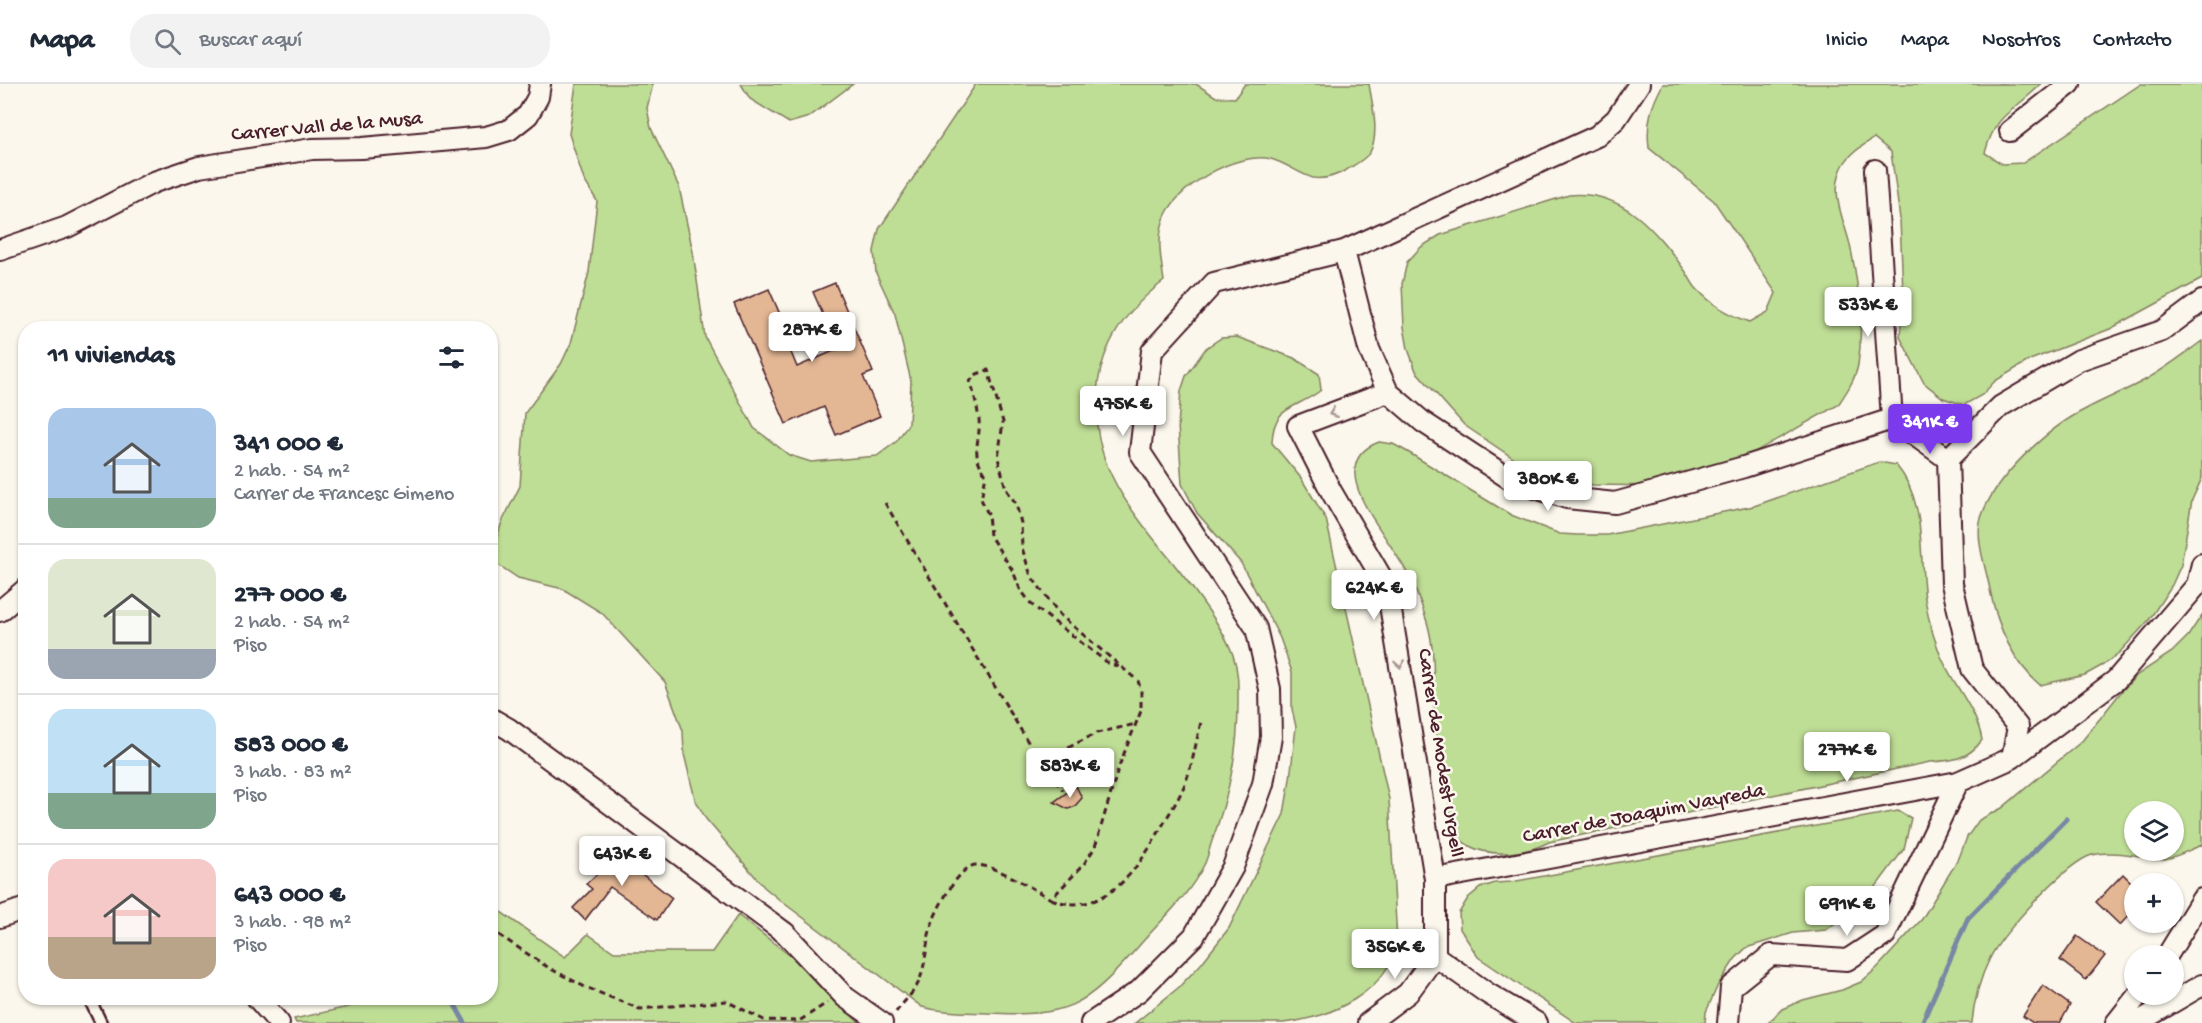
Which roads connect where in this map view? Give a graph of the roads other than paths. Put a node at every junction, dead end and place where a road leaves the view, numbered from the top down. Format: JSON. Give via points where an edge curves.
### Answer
{"nodes":[{"id":1,"x":540,"y":84,"type":"edge"},
{"id":2,"x":1639,"y":84,"type":"edge"},
{"id":3,"x":2070,"y":84,"type":"edge"},
{"id":4,"x":2010,"y":131,"type":"dead end"},
{"id":5,"x":1875,"y":170,"type":"dead end"},
{"id":6,"x":0,"y":250,"type":"edge"},
{"id":7,"x":1344,"y":251,"type":"junction"},
{"id":8,"x":2202,"y":301,"type":"edge"},
{"id":9,"x":1388,"y":392,"type":"junction"},
{"id":10,"x":1892,"y":419,"type":"junction"},
{"id":11,"x":1948,"y":459,"type":"junction"},
{"id":12,"x":2202,"y":564,"type":"edge"},
{"id":13,"x":18,"y":596,"type":"edge"},
{"id":14,"x":0,"y":611,"type":"edge"},
{"id":15,"x":498,"y":723,"type":"edge"},
{"id":16,"x":2012,"y":758,"type":"junction"},
{"id":17,"x":1958,"y":782,"type":"junction"},
{"id":18,"x":1436,"y":879,"type":"junction"},
{"id":19,"x":2202,"y":899,"type":"edge"},
{"id":20,"x":18,"y":911,"type":"edge"},
{"id":21,"x":0,"y":917,"type":"edge"},
{"id":22,"x":2175,"y":945,"type":"edge"},
{"id":23,"x":1435,"y":956,"type":"junction"},
{"id":24,"x":2202,"y":985,"type":"edge"},
{"id":25,"x":92,"y":1005,"type":"edge"},
{"id":26,"x":263,"y":1005,"type":"edge"},
{"id":27,"x":2130,"y":1005,"type":"edge"},
{"id":28,"x":887,"y":1020,"type":"edge"},
{"id":29,"x":101,"y":1023,"type":"edge"},
{"id":30,"x":279,"y":1023,"type":"edge"},
{"id":31,"x":1091,"y":1023,"type":"edge"},
{"id":32,"x":1368,"y":1023,"type":"edge"},
{"id":33,"x":1537,"y":1023,"type":"edge"},
{"id":34,"x":1728,"y":1023,"type":"edge"},
{"id":35,"x":2116,"y":1023,"type":"edge"},
{"id":36,"x":2137,"y":1023,"type":"edge"}],
"edges":[{"from":1,"to":6,"type":"street","name":"Carrer Vall de la Musa","via":[[528,115],[509,130],[486,137],[302,150],[199,167],[154,182],[67,227]]},
{"from":2,"to":7,"type":"street","via":[[1616,118],[1597,136]]},
{"from":3,"to":4,"type":"street"},
{"from":5,"to":10,"type":"street"},
{"from":7,"to":9,"type":"street","via":[[1369,349]]},
{"from":7,"to":31,"type":"street","via":[[1214,283],[1152,351],[1140,452],[1256,628],[1270,689],[1271,737],[1263,784],[1233,867],[1194,936],[1139,991]]},
{"from":8,"to":11,"type":"street","via":[[2162,331],[2079,360],[2001,406]]},
{"from":9,"to":10,"type":"street","via":[[1423,422],[1513,481],[1567,498],[1616,503]]},
{"from":9,"to":18,"type":"street","name":"Carrer de Modest Urgell","one_way":true,"via":[[1298,426],[1387,587]]},
{"from":10,"to":11,"type":"street"},
{"from":11,"to":16,"type":"street","via":[[1952,584],[1972,669],[2018,727]]},
{"from":12,"to":16,"type":"street","name":"Carrer de Joaquim Vayreda","via":[[2197,585],[2116,680]]},
{"from":13,"to":14,"type":"street"},
{"from":15,"to":28,"type":"street","via":[[785,933],[841,993]]},
{"from":16,"to":17,"type":"street","name":"Carrer de Joaquim Vayreda"},
{"from":17,"to":18,"type":"street","name":"Carrer de Joaquim Vayreda"},
{"from":17,"to":34,"type":"street","via":[[1885,935],[1847,960],[1771,955],[1731,987]]},
{"from":18,"to":23,"type":"street","name":"Carrer de Modest Urgell"},
{"from":19,"to":22,"type":"street"},
{"from":20,"to":21,"type":"street"},
{"from":23,"to":32,"type":"street","via":[[1408,993]]},
{"from":23,"to":33,"type":"street"},
{"from":24,"to":36,"type":"street"},
{"from":25,"to":29,"type":"lane"},
{"from":26,"to":30,"type":"street"},
{"from":27,"to":35,"type":"street"}]}
